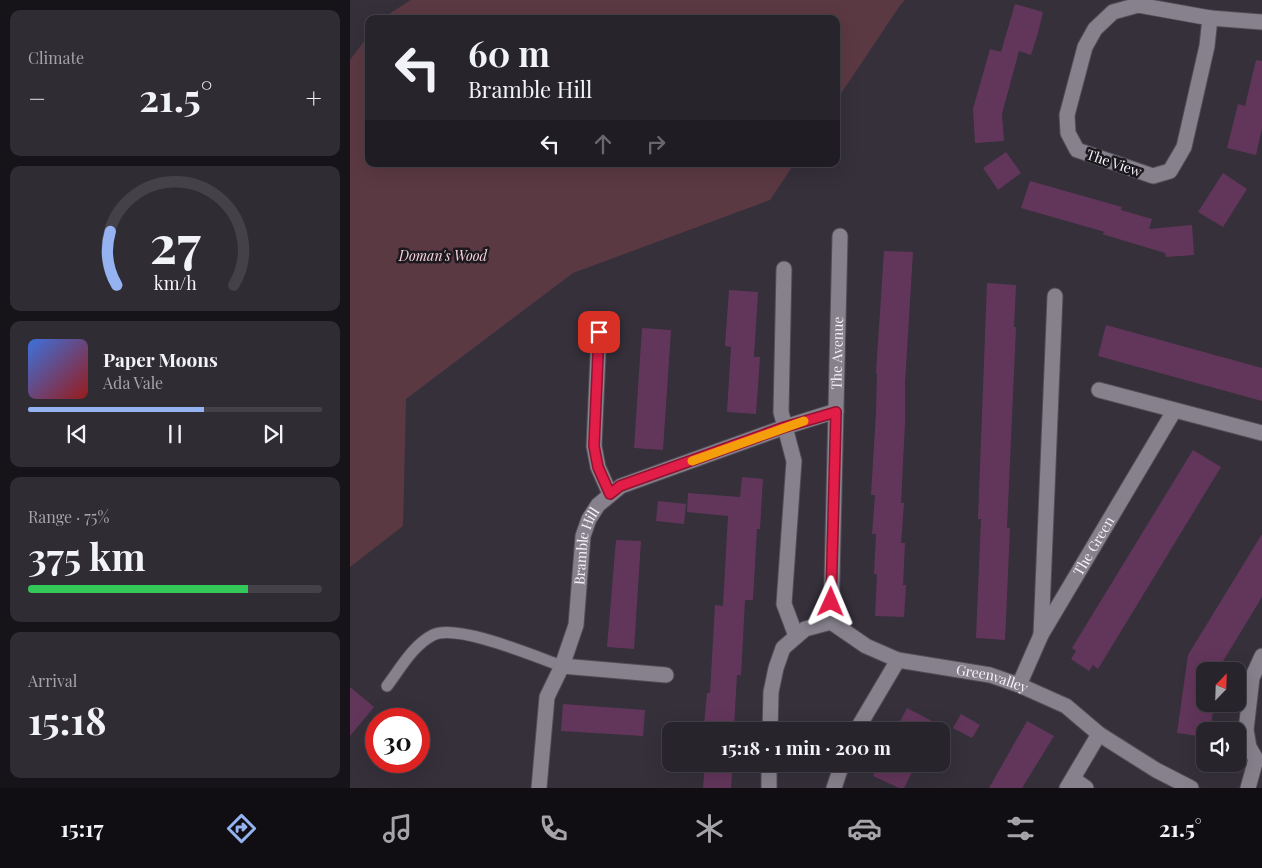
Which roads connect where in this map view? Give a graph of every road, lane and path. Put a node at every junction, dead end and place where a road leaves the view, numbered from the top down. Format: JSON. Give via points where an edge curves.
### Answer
{"nodes":[{"id":1,"x":1210,"y":18,"type":"junction"},
{"id":2,"x":1262,"y":22,"type":"edge"},
{"id":3,"x":840,"y":236,"type":"dead end"},
{"id":4,"x":784,"y":269,"type":"dead end"},
{"id":5,"x":1055,"y":296,"type":"dead end"},
{"id":6,"x":599,"y":332,"type":"dead end"},
{"id":7,"x":1099,"y":390,"type":"dead end"},
{"id":8,"x":1174,"y":411,"type":"junction"},
{"id":9,"x":836,"y":412,"type":"junction"},
{"id":10,"x":785,"y":427,"type":"junction"},
{"id":11,"x":1262,"y":433,"type":"edge"},
{"id":12,"x":610,"y":494,"type":"junction"},
{"id":13,"x":831,"y":622,"type":"junction"},
{"id":14,"x":1041,"y":635,"type":"junction"},
{"id":15,"x":796,"y":636,"type":"junction"},
{"id":16,"x":1262,"y":656,"type":"edge"},
{"id":17,"x":898,"y":660,"type":"junction"},
{"id":18,"x":562,"y":666,"type":"junction"},
{"id":19,"x":666,"y":675,"type":"dead end"},
{"id":20,"x":1019,"y":685,"type":"junction"},
{"id":21,"x":387,"y":686,"type":"dead end"},
{"id":22,"x":770,"y":722,"type":"edge"},
{"id":23,"x":861,"y":722,"type":"edge"},
{"id":24,"x":1100,"y":734,"type":"junction"},
{"id":25,"x":1259,"y":758,"type":"edge"},
{"id":26,"x":769,"y":772,"type":"edge"},
{"id":27,"x":839,"y":772,"type":"edge"},
{"id":28,"x":1076,"y":785,"type":"edge"},
{"id":29,"x":539,"y":788,"type":"edge"},
{"id":30,"x":769,"y":788,"type":"edge"},
{"id":31,"x":834,"y":788,"type":"edge"},
{"id":32,"x":1191,"y":788,"type":"edge"},
{"id":33,"x":1248,"y":788,"type":"edge"}],
"edges":[{"from":1,"to":1,"type":"street","name":"The View","via":[[1138,5],[1113,12],[1095,29],[1085,47],[1067,115],[1068,133],[1078,150],[1152,176],[1170,171],[1184,147],[1207,46]]},
{"from":1,"to":2,"type":"street","name":"The View"},
{"from":3,"to":9,"type":"street","name":"The Avenue"},
{"from":4,"to":10,"type":"street","via":[[781,412]]},
{"from":5,"to":14,"type":"street"},
{"from":6,"to":12,"type":"street","via":[[594,446],[598,467]]},
{"from":7,"to":8,"type":"street"},
{"from":8,"to":11,"type":"street"},
{"from":8,"to":14,"type":"street","name":"The Green"},
{"from":9,"to":10,"type":"street","name":"Bramble Hill"},
{"from":9,"to":13,"type":"street","name":"The Avenue"},
{"from":10,"to":12,"type":"street","name":"Bramble Hill","via":[[620,486]]},
{"from":10,"to":15,"type":"street","via":[[794,461],[784,604]]},
{"from":12,"to":18,"type":"street","name":"Bramble Hill","via":[[598,505],[583,536],[576,626]]},
{"from":13,"to":15,"type":"street","via":[[805,629]]},
{"from":13,"to":17,"type":"street","name":"Greenvalley","via":[[866,646]]},
{"from":14,"to":20,"type":"street","name":"The Green"},
{"from":15,"to":22,"type":"street","via":[[783,648],[776,668]]},
{"from":16,"to":25,"type":"street","via":[[1252,678],[1246,730],[1249,747]]},
{"from":17,"to":20,"type":"street","name":"Greenvalley","via":[[990,675]]},
{"from":17,"to":23,"type":"street"},
{"from":18,"to":19,"type":"street"},
{"from":18,"to":21,"type":"lane","via":[[457,632],[434,634],[418,646]]},
{"from":18,"to":29,"type":"street","name":"Bramble Hill","via":[[546,697]]},
{"from":20,"to":24,"type":"street","name":"Greenvalley","via":[[1066,706]]},
{"from":24,"to":28,"type":"street"},
{"from":24,"to":32,"type":"street","name":"Greenvalley"},
{"from":25,"to":33,"type":"street"},
{"from":26,"to":30,"type":"street"},
{"from":27,"to":31,"type":"street"}]}
